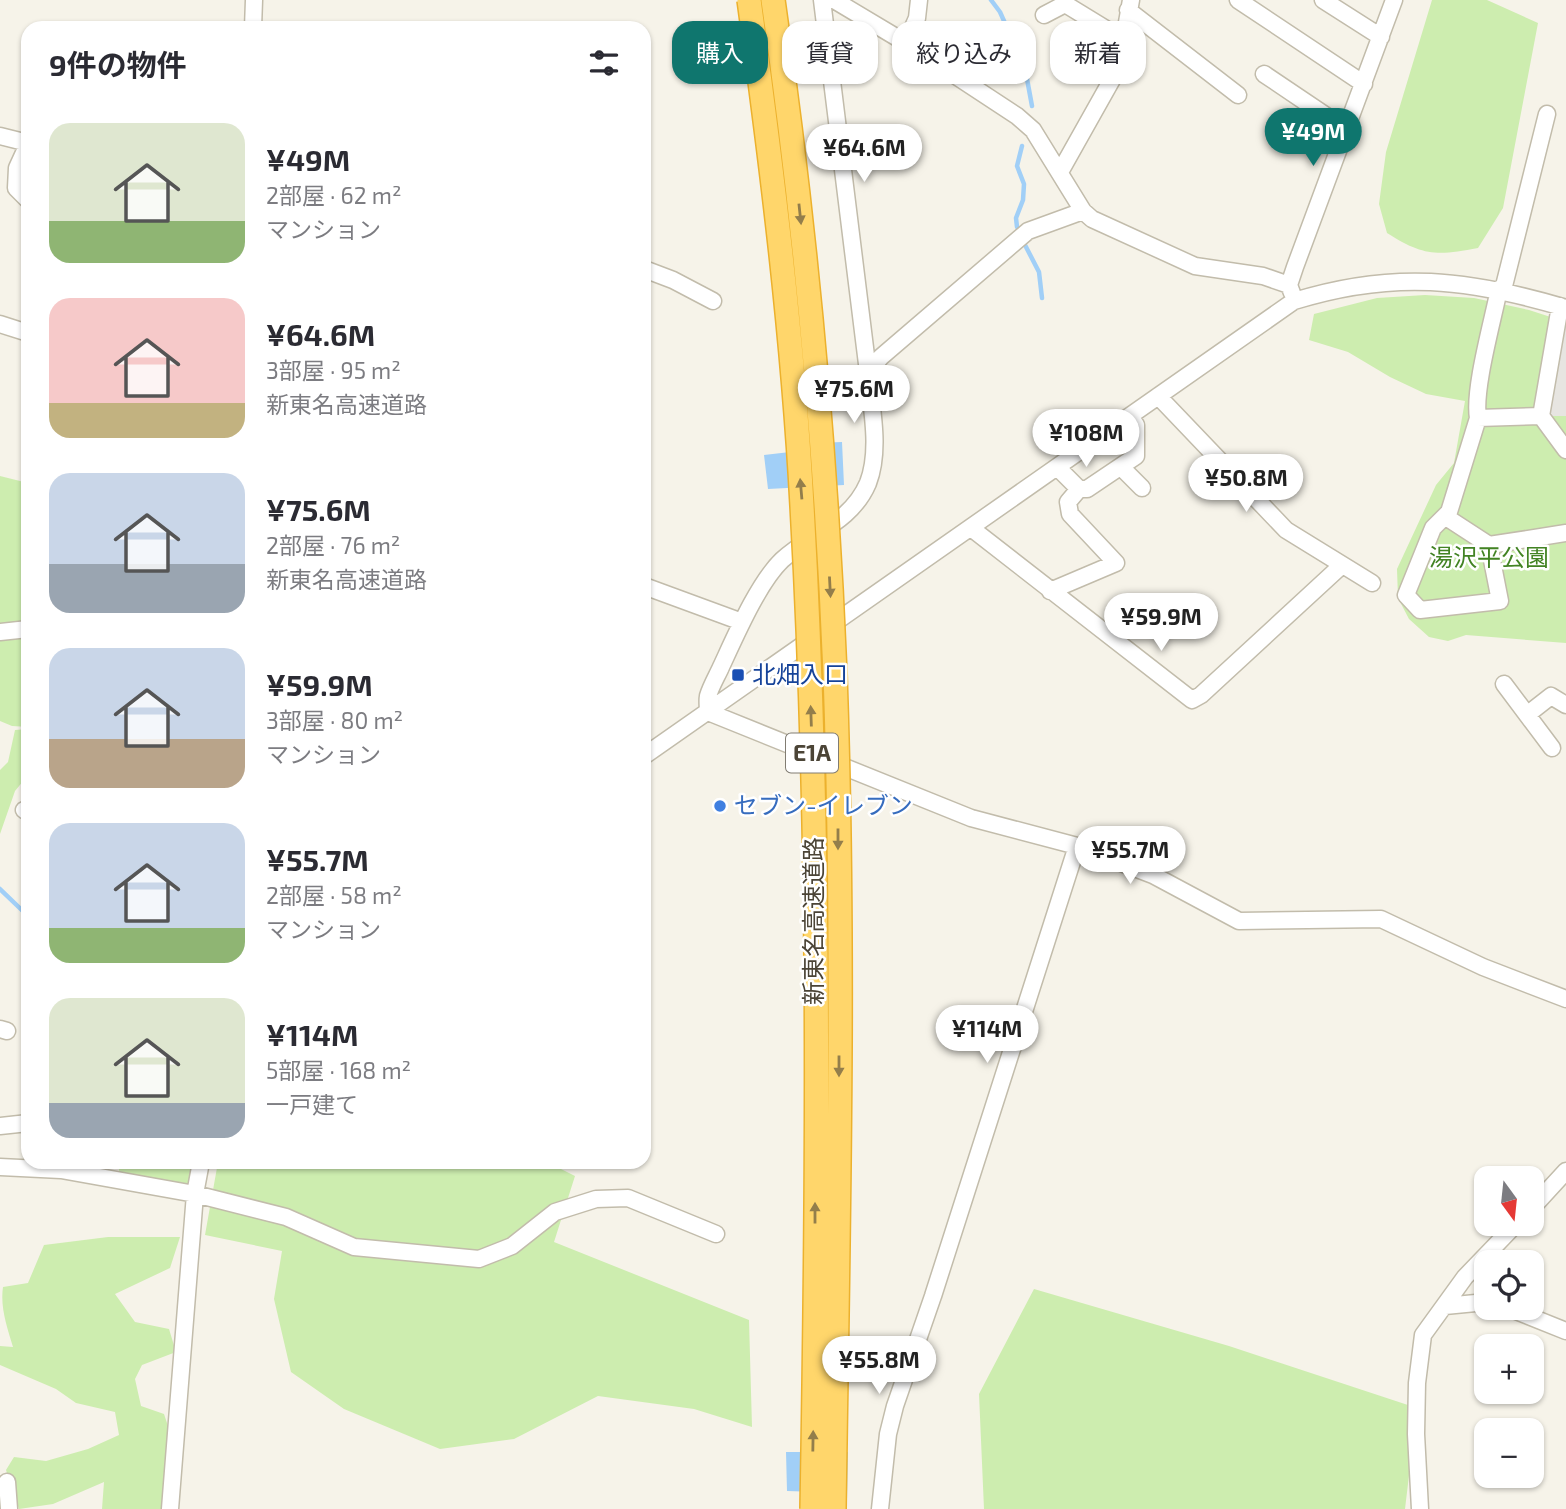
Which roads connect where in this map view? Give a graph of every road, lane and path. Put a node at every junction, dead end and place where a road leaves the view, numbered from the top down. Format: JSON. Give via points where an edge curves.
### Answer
{"nodes":[{"id":1,"x":254,"y":0,"type":"edge"},
{"id":2,"x":749,"y":0,"type":"edge"},
{"id":3,"x":774,"y":0,"type":"edge"},
{"id":4,"x":822,"y":0,"type":"edge"},
{"id":5,"x":834,"y":0,"type":"edge"},
{"id":6,"x":919,"y":0,"type":"edge"},
{"id":7,"x":1238,"y":0,"type":"edge"},
{"id":8,"x":1323,"y":0,"type":"edge"},
{"id":9,"x":1394,"y":0,"type":"edge"},
{"id":10,"x":1129,"y":5,"type":"edge"},
{"id":11,"x":1044,"y":15,"type":"dead end"},
{"id":12,"x":253,"y":21,"type":"edge"},
{"id":13,"x":917,"y":21,"type":"edge"},
{"id":14,"x":1092,"y":21,"type":"edge"},
{"id":15,"x":892,"y":35,"type":"edge"},
{"id":16,"x":1381,"y":37,"type":"junction"},
{"id":17,"x":1264,"y":74,"type":"dead end"},
{"id":18,"x":968,"y":84,"type":"edge"},
{"id":19,"x":1109,"y":84,"type":"edge"},
{"id":20,"x":1364,"y":84,"type":"junction"},
{"id":21,"x":1238,"y":95,"type":"dead end"},
{"id":22,"x":1547,"y":114,"type":"dead end"},
{"id":23,"x":1347,"y":130,"type":"junction"},
{"id":24,"x":0,"y":136,"type":"edge"},
{"id":25,"x":21,"y":142,"type":"edge"},
{"id":26,"x":21,"y":159,"type":"edge"},
{"id":27,"x":1060,"y":172,"type":"junction"},
{"id":28,"x":21,"y":193,"type":"edge"},
{"id":29,"x":1083,"y":211,"type":"junction"},
{"id":30,"x":651,"y":272,"type":"edge"},
{"id":31,"x":1289,"y":285,"type":"junction"},
{"id":32,"x":1501,"y":289,"type":"junction"},
{"id":33,"x":713,"y":301,"type":"dead end"},
{"id":34,"x":1294,"y":301,"type":"junction"},
{"id":35,"x":1563,"y":307,"type":"edge"},
{"id":36,"x":0,"y":324,"type":"edge"},
{"id":37,"x":21,"y":331,"type":"edge"},
{"id":38,"x":868,"y":372,"type":"junction"},
{"id":39,"x":1158,"y":396,"type":"junction"},
{"id":40,"x":1130,"y":416,"type":"junction"},
{"id":41,"x":1541,"y":416,"type":"junction"},
{"id":42,"x":1478,"y":418,"type":"junction"},
{"id":43,"x":1566,"y":450,"type":"edge"},
{"id":44,"x":1057,"y":467,"type":"junction"},
{"id":45,"x":1121,"y":467,"type":"junction"},
{"id":46,"x":1142,"y":488,"type":"dead end"},
{"id":47,"x":1079,"y":489,"type":"junction"},
{"id":48,"x":1446,"y":517,"type":"junction"},
{"id":49,"x":971,"y":528,"type":"junction"},
{"id":50,"x":1566,"y":533,"type":"edge"},
{"id":51,"x":1489,"y":545,"type":"junction"},
{"id":52,"x":1342,"y":566,"type":"junction"},
{"id":53,"x":1372,"y":583,"type":"dead end"},
{"id":54,"x":651,"y":589,"type":"edge"},
{"id":55,"x":1050,"y":591,"type":"junction"},
{"id":56,"x":742,"y":622,"type":"junction"},
{"id":57,"x":21,"y":630,"type":"edge"},
{"id":58,"x":0,"y":632,"type":"edge"},
{"id":59,"x":1504,"y":684,"type":"dead end"},
{"id":60,"x":1566,"y":705,"type":"edge"},
{"id":61,"x":708,"y":712,"type":"junction"},
{"id":62,"x":1528,"y":714,"type":"junction"},
{"id":63,"x":1552,"y":748,"type":"dead end"},
{"id":64,"x":651,"y":751,"type":"edge"},
{"id":65,"x":1077,"y":846,"type":"junction"},
{"id":66,"x":1566,"y":999,"type":"edge"},
{"id":67,"x":21,"y":1124,"type":"edge"},
{"id":68,"x":0,"y":1126,"type":"edge"},
{"id":69,"x":0,"y":1167,"type":"edge"},
{"id":70,"x":21,"y":1168,"type":"edge"},
{"id":71,"x":41,"y":1169,"type":"edge"},
{"id":72,"x":200,"y":1169,"type":"edge"},
{"id":73,"x":1566,"y":1171,"type":"edge"},
{"id":74,"x":195,"y":1194,"type":"junction"},
{"id":75,"x":1544,"y":1195,"type":"edge"},
{"id":76,"x":716,"y":1234,"type":"dead end"},
{"id":77,"x":1504,"y":1236,"type":"edge"},
{"id":78,"x":1474,"y":1303,"type":"edge"},
{"id":79,"x":1445,"y":1306,"type":"junction"},
{"id":80,"x":1538,"y":1320,"type":"edge"},
{"id":81,"x":1566,"y":1331,"type":"edge"},
{"id":82,"x":7,"y":1482,"type":"dead end"},
{"id":83,"x":6,"y":1505,"type":"edge"},
{"id":84,"x":170,"y":1509,"type":"edge"},
{"id":85,"x":812,"y":1509,"type":"edge"},
{"id":86,"x":834,"y":1509,"type":"edge"},
{"id":87,"x":880,"y":1509,"type":"edge"},
{"id":88,"x":1420,"y":1509,"type":"edge"}],
"edges":[{"from":1,"to":12,"type":"street"},
{"from":85,"to":2,"type":"highway","name":"新東名高速道路","number":"E1A","one_way":true,"bridge":true,"via":[[815,968],[810,664],[783,278]]},
{"from":3,"to":86,"type":"highway","name":"新東名高速道路","number":"E1A","one_way":true,"bridge":true,"via":[[807,278],[835,673],[839,1080]]},
{"from":4,"to":38,"type":"street"},
{"from":5,"to":15,"type":"street"},
{"from":6,"to":13,"type":"street"},
{"from":7,"to":20,"type":"street"},
{"from":8,"to":16,"type":"street"},
{"from":9,"to":16,"type":"street"},
{"from":10,"to":21,"type":"street"},
{"from":11,"to":14,"type":"street","via":[[1065,5]]},
{"from":16,"to":20,"type":"street"},
{"from":17,"to":23,"type":"street"},
{"from":18,"to":27,"type":"street","via":[[1033,130]]},
{"from":19,"to":27,"type":"street"},
{"from":20,"to":23,"type":"street"},
{"from":22,"to":32,"type":"street"},
{"from":23,"to":31,"type":"street"},
{"from":24,"to":25,"type":"street"},
{"from":26,"to":28,"type":"street","via":[[16,188]]},
{"from":27,"to":29,"type":"street"},
{"from":29,"to":31,"type":"street","via":[[1195,266],[1263,276]]},
{"from":29,"to":38,"type":"street","via":[[1028,231]]},
{"from":30,"to":33,"type":"street"},
{"from":31,"to":34,"type":"street"},
{"from":32,"to":34,"type":"street","via":[[1398,281]]},
{"from":32,"to":35,"type":"street"},
{"from":32,"to":42,"type":"street","via":[[1480,383]]},
{"from":34,"to":39,"type":"street"},
{"from":35,"to":41,"type":"street"},
{"from":36,"to":37,"type":"street"},
{"from":38,"to":56,"type":"street","via":[[873,468],[860,498],[834,525],[779,563]]},
{"from":39,"to":40,"type":"street"},
{"from":39,"to":52,"type":"street","via":[[1286,530]]},
{"from":40,"to":44,"type":"street"},
{"from":40,"to":45,"type":"street","via":[[1136,425],[1136,456]]},
{"from":41,"to":42,"type":"street"},
{"from":41,"to":43,"type":"street"},
{"from":42,"to":48,"type":"street"},
{"from":44,"to":47,"type":"street"},
{"from":44,"to":49,"type":"street"},
{"from":45,"to":46,"type":"street"},
{"from":45,"to":47,"type":"street","via":[[1087,489]]},
{"from":47,"to":55,"type":"street","via":[[1068,502],[1070,514],[1116,563]]},
{"from":48,"to":51,"type":"street"},
{"from":48,"to":51,"type":"street","via":[[1433,528],[1406,595],[1420,610],[1500,601]]},
{"from":49,"to":55,"type":"street"},
{"from":49,"to":61,"type":"street"},
{"from":50,"to":51,"type":"street"},
{"from":52,"to":53,"type":"street"},
{"from":52,"to":55,"type":"street","via":[[1192,700]]},
{"from":54,"to":56,"type":"street"},
{"from":56,"to":61,"type":"street","via":[[707,698]]},
{"from":57,"to":58,"type":"street"},
{"from":59,"to":62,"type":"street"},
{"from":60,"to":62,"type":"street","via":[[1551,696]]},
{"from":61,"to":64,"type":"street"},
{"from":61,"to":65,"type":"street","via":[[971,818]]},
{"from":62,"to":63,"type":"street"},
{"from":65,"to":66,"type":"street","via":[[1153,875],[1239,921],[1381,919],[1483,967]]},
{"from":65,"to":87,"type":"street","via":[[895,1406]]},
{"from":67,"to":68,"type":"street"},
{"from":69,"to":70,"type":"street"},
{"from":71,"to":74,"type":"street"},
{"from":72,"to":74,"type":"street"},
{"from":73,"to":75,"type":"street"},
{"from":74,"to":76,"type":"street","via":[[286,1217],[354,1247],[479,1259],[512,1246],[555,1212],[596,1199],[628,1198]]},
{"from":74,"to":84,"type":"street"},
{"from":77,"to":79,"type":"street","via":[[1465,1277]]},
{"from":78,"to":79,"type":"street"},
{"from":79,"to":88,"type":"street","via":[[1423,1335],[1417,1383]]},
{"from":80,"to":81,"type":"street"},
{"from":82,"to":83,"type":"street"}]}
